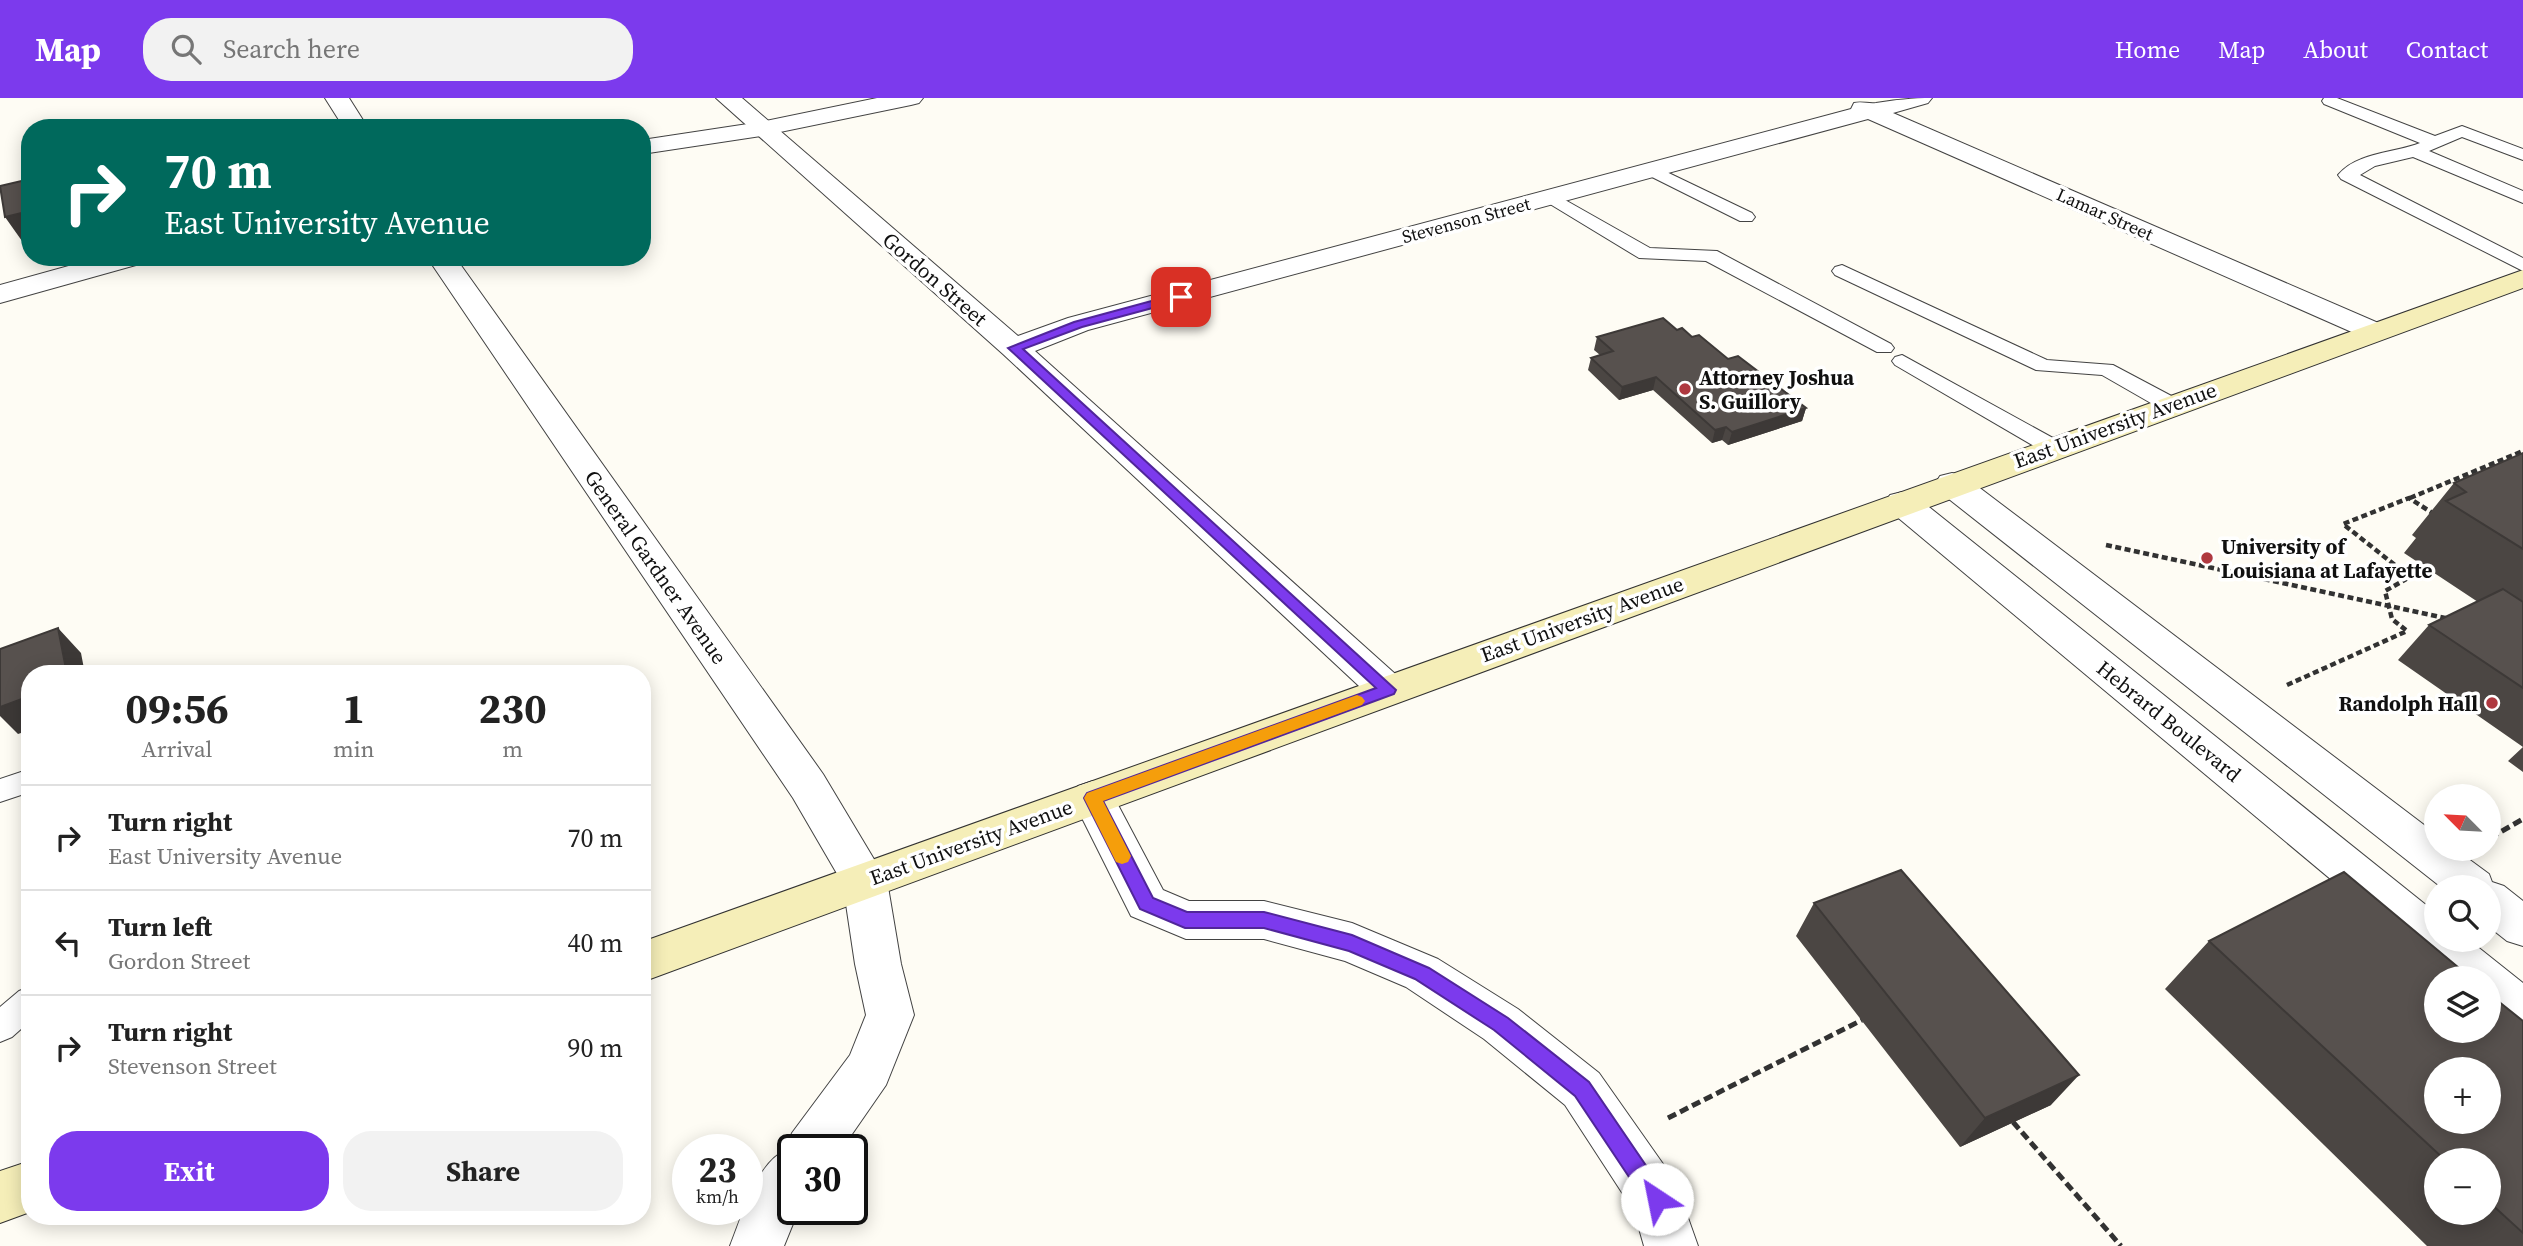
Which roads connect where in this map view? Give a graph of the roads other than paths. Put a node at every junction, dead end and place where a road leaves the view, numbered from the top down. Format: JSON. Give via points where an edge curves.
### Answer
{"nodes":[{"id":1,"x":337,"y":98,"type":"edge"},
{"id":2,"x":728,"y":98,"type":"edge"},
{"id":3,"x":911,"y":98,"type":"edge"},
{"id":4,"x":1838,"y":98,"type":"edge"},
{"id":5,"x":1920,"y":98,"type":"edge"},
{"id":6,"x":2330,"y":101,"type":"dead end"},
{"id":7,"x":1868,"y":111,"type":"junction"},
{"id":8,"x":350,"y":119,"type":"edge"},
{"id":9,"x":761,"y":129,"type":"junction"},
{"id":10,"x":2434,"y":142,"type":"junction"},
{"id":11,"x":651,"y":146,"type":"edge"},
{"id":12,"x":2415,"y":151,"type":"junction"},
{"id":13,"x":2523,"y":155,"type":"edge"},
{"id":14,"x":1652,"y":170,"type":"junction"},
{"id":15,"x":1551,"y":197,"type":"junction"},
{"id":16,"x":2523,"y":198,"type":"edge"},
{"id":17,"x":1746,"y":217,"type":"dead end"},
{"id":18,"x":2523,"y":265,"type":"edge"},
{"id":19,"x":101,"y":266,"type":"edge"},
{"id":20,"x":448,"y":266,"type":"edge"},
{"id":21,"x":1842,"y":271,"type":"dead end"},
{"id":22,"x":2523,"y":278,"type":"edge"},
{"id":23,"x":0,"y":294,"type":"edge"},
{"id":24,"x":2373,"y":331,"type":"junction"},
{"id":25,"x":1014,"y":348,"type":"junction"},
{"id":26,"x":1884,"y":348,"type":"dead end"},
{"id":27,"x":1902,"y":360,"type":"dead end"},
{"id":28,"x":2171,"y":405,"type":"junction"},
{"id":29,"x":2054,"y":448,"type":"junction"},
{"id":30,"x":1952,"y":484,"type":"junction"},
{"id":31,"x":1902,"y":503,"type":"junction"},
{"id":32,"x":1388,"y":690,"type":"junction"},
{"id":33,"x":2273,"y":730,"type":"junction"},
{"id":34,"x":2214,"y":758,"type":"junction"},
{"id":35,"x":21,"y":783,"type":"edge"},
{"id":36,"x":0,"y":791,"type":"edge"},
{"id":37,"x":1093,"y":798,"type":"junction"},
{"id":38,"x":2458,"y":875,"type":"edge"},
{"id":39,"x":865,"y":881,"type":"junction"},
{"id":40,"x":2501,"y":910,"type":"edge"},
{"id":41,"x":2523,"y":926,"type":"edge"},
{"id":42,"x":2424,"y":930,"type":"edge"},
{"id":43,"x":2451,"y":952,"type":"edge"},
{"id":44,"x":651,"y":959,"type":"edge"},
{"id":45,"x":2468,"y":966,"type":"edge"},
{"id":46,"x":2501,"y":993,"type":"edge"},
{"id":47,"x":21,"y":1009,"type":"edge"},
{"id":48,"x":2523,"y":1011,"type":"edge"},
{"id":49,"x":0,"y":1027,"type":"edge"},
{"id":50,"x":822,"y":1134,"type":"edge"},
{"id":51,"x":21,"y":1189,"type":"edge"},
{"id":52,"x":0,"y":1197,"type":"edge"},
{"id":53,"x":777,"y":1198,"type":"edge"},
{"id":54,"x":757,"y":1246,"type":"edge"},
{"id":55,"x":1671,"y":1246,"type":"edge"}],
"edges":[{"from":1,"to":8,"type":"street"},
{"from":2,"to":9,"type":"street","name":"Gordon Street"},
{"from":3,"to":9,"type":"street"},
{"from":4,"to":7,"type":"street","name":"Lamar Street"},
{"from":5,"to":7,"type":"street","name":"Stevenson Street"},
{"from":6,"to":10,"type":"lane"},
{"from":7,"to":14,"type":"street","name":"Stevenson Street"},
{"from":7,"to":24,"type":"street","name":"Lamar Street"},
{"from":9,"to":11,"type":"street"},
{"from":9,"to":25,"type":"street","name":"Gordon Street"},
{"from":10,"to":12,"type":"lane"},
{"from":10,"to":13,"type":"lane","via":[[2462,131]]},
{"from":12,"to":16,"type":"lane"},
{"from":12,"to":18,"type":"lane","via":[[2369,162],[2347,174]]},
{"from":14,"to":15,"type":"street","name":"Stevenson Street"},
{"from":14,"to":17,"type":"lane"},
{"from":15,"to":25,"type":"street","name":"Stevenson Street","via":[[1078,324]]},
{"from":15,"to":26,"type":"lane","via":[[1646,254],[1710,255]]},
{"from":19,"to":23,"type":"street"},
{"from":20,"to":39,"type":"street","name":"General Gardner Avenue","via":[[808,786]]},
{"from":21,"to":28,"type":"lane","via":[[2043,366],[2106,369]]},
{"from":22,"to":24,"type":"main road","name":"East University Avenue"},
{"from":24,"to":28,"type":"main road","name":"East University Avenue"},
{"from":25,"to":32,"type":"street","name":"Gordon Street"},
{"from":27,"to":29,"type":"lane"},
{"from":28,"to":29,"type":"main road","name":"East University Avenue"},
{"from":29,"to":30,"type":"main road","name":"East University Avenue"},
{"from":30,"to":31,"type":"main road","name":"East University Avenue"},
{"from":30,"to":33,"type":"street"},
{"from":31,"to":32,"type":"main road","name":"East University Avenue"},
{"from":31,"to":34,"type":"street","name":"Hebrard Boulevard"},
{"from":32,"to":37,"type":"main road","name":"East University Avenue"},
{"from":33,"to":34,"type":"street"},
{"from":33,"to":38,"type":"street"},
{"from":34,"to":42,"type":"street","name":"Hebrard Boulevard"},
{"from":35,"to":36,"type":"lane"},
{"from":37,"to":39,"type":"main road","name":"East University Avenue"},
{"from":37,"to":55,"type":"street","via":[[1147,903],[1185,920],[1264,920],[1352,943],[1422,974],[1501,1024],[1582,1089],[1657,1199]]},
{"from":39,"to":44,"type":"main road","name":"East University Avenue"},
{"from":39,"to":50,"type":"street","via":[[890,1015],[869,1069]]},
{"from":40,"to":41,"type":"street"},
{"from":43,"to":45,"type":"street","name":"Hebrard Boulevard"},
{"from":46,"to":48,"type":"street"},
{"from":47,"to":49,"type":"lane"},
{"from":51,"to":52,"type":"main road"},
{"from":53,"to":54,"type":"street"}]}
